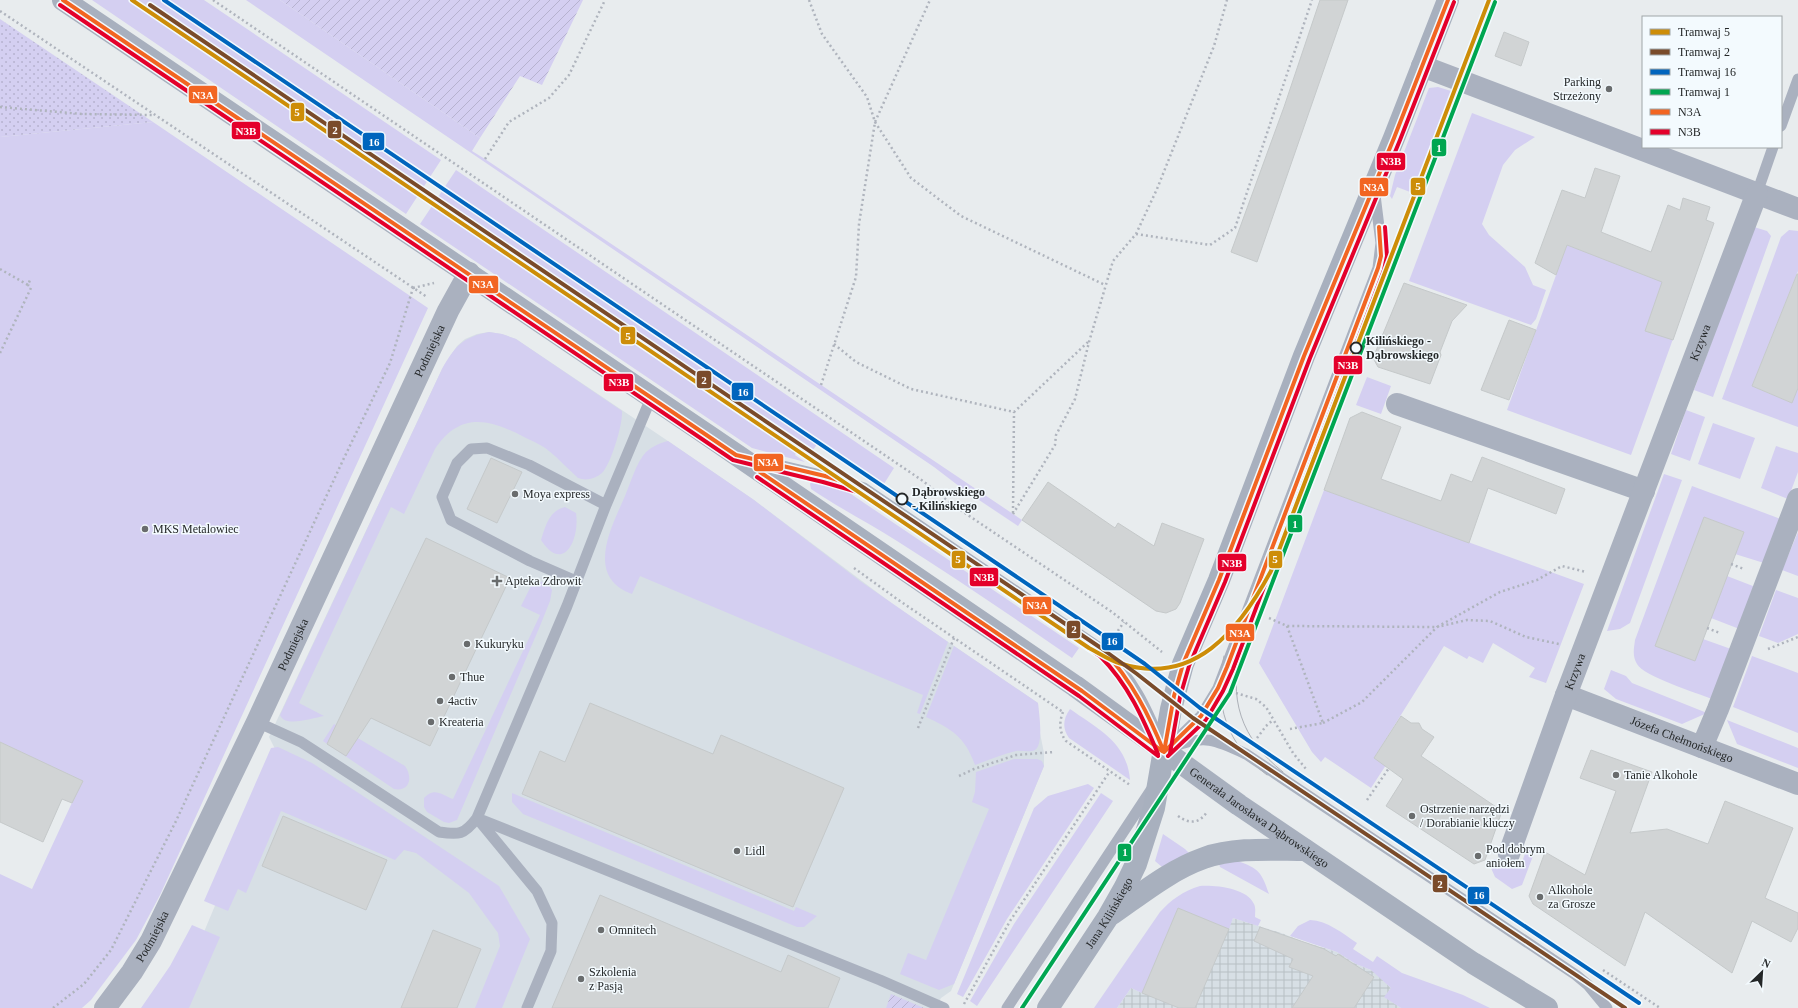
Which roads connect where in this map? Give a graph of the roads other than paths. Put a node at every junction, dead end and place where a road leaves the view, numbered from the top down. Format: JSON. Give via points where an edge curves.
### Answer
{"nodes":[{"id":1,"x":63,"y":0,"type":"edge"},
{"id":2,"x":1448,"y":0,"type":"edge"},
{"id":3,"x":1422,"y":66,"type":"junction"},
{"id":4,"x":1798,"y":79,"type":"edge"},
{"id":5,"x":1782,"y":123,"type":"edge"},
{"id":6,"x":1773,"y":148,"type":"edge"},
{"id":7,"x":1374,"y":188,"type":"junction"},
{"id":8,"x":1757,"y":193,"type":"junction"},
{"id":9,"x":1798,"y":208,"type":"edge"},
{"id":10,"x":469,"y":274,"type":"junction"},
{"id":11,"x":651,"y":398,"type":"junction"},
{"id":12,"x":1397,"y":404,"type":"dead end"},
{"id":13,"x":736,"y":455,"type":"junction"},
{"id":14,"x":1644,"y":492,"type":"junction"},
{"id":15,"x":1798,"y":499,"type":"edge"},
{"id":16,"x":606,"y":505,"type":"junction"},
{"id":17,"x":576,"y":581,"type":"junction"},
{"id":18,"x":1566,"y":695,"type":"junction"},
{"id":19,"x":257,"y":722,"type":"junction"},
{"id":20,"x":1702,"y":747,"type":"junction"},
{"id":21,"x":1164,"y":752,"type":"junction"},
{"id":22,"x":1798,"y":784,"type":"edge"},
{"id":23,"x":477,"y":818,"type":"junction"},
{"id":24,"x":1305,"y":850,"type":"junction"},
{"id":25,"x":1509,"y":854,"type":"dead end"},
{"id":26,"x":1108,"y":917,"type":"junction"},
{"id":27,"x":105,"y":1008,"type":"edge"},
{"id":28,"x":527,"y":1008,"type":"edge"},
{"id":29,"x":944,"y":1008,"type":"edge"},
{"id":30,"x":1007,"y":1008,"type":"edge"},
{"id":31,"x":1048,"y":1008,"type":"edge"},
{"id":32,"x":1547,"y":1008,"type":"edge"},
{"id":33,"x":1607,"y":1008,"type":"edge"}],
"edges":[{"from":1,"to":10,"type":"street","name":"Generała Jarosława Dąbrowskiego"},
{"from":2,"to":3,"type":"street","name":"Jana Kilińskiego"},
{"from":3,"to":7,"type":"street","name":"Jana Kilińskiego"},
{"from":3,"to":8,"type":"street"},
{"from":4,"to":5,"type":"lane"},
{"from":6,"to":8,"type":"lane"},
{"from":7,"to":21,"type":"street","name":"Jana Kilińskiego","via":[[1304,356],[1219,580],[1183,664],[1174,696]]},
{"from":7,"to":21,"type":"lane","via":[[1381,243],[1378,268],[1218,688],[1201,716]]},
{"from":8,"to":9,"type":"street"},
{"from":8,"to":14,"type":"street","name":"Krzywa"},
{"from":10,"to":11,"type":"street","name":"Generała Jarosława Dąbrowskiego"},
{"from":10,"to":19,"type":"street","name":"Podmiejska","via":[[448,311]]},
{"from":11,"to":13,"type":"street","name":"Generała Jarosława Dąbrowskiego"},
{"from":11,"to":16,"type":"lane"},
{"from":12,"to":14,"type":"street"},
{"from":13,"to":21,"type":"street","name":"Generała Jarosława Dąbrowskiego","via":[[1075,686]]},
{"from":13,"to":21,"type":"lane","via":[[855,484],[1104,651],[1126,674],[1137,691]]},
{"from":14,"to":18,"type":"street","name":"Krzywa"},
{"from":15,"to":20,"type":"street"},
{"from":16,"to":17,"type":"lane"},
{"from":16,"to":17,"type":"lane","via":[[529,465],[487,448],[471,449],[457,463],[442,497],[451,520],[530,561]]},
{"from":17,"to":23,"type":"lane"},
{"from":18,"to":20,"type":"street","name":"Józefa Chełmońskiego"},
{"from":18,"to":25,"type":"street","name":"Krzywa"},
{"from":19,"to":23,"type":"lane","via":[[301,742],[439,832],[457,835],[469,830]]},
{"from":19,"to":27,"type":"street","name":"Podmiejska","via":[[151,940],[132,972]]},
{"from":20,"to":22,"type":"street","name":"Józefa Chełmońskiego"},
{"from":21,"to":24,"type":"street","name":"Generała Jarosława Dąbrowskiego"},
{"from":21,"to":26,"type":"street","name":"Jana Kilińskiego","via":[[1155,806],[1146,837],[1125,887]]},
{"from":21,"to":30,"type":"lane","via":[[1148,796]]},
{"from":21,"to":33,"type":"lane","via":[[1184,742],[1200,739],[1219,743],[1246,754],[1576,975]]},
{"from":23,"to":28,"type":"lane","via":[[537,891],[552,923],[551,951]]},
{"from":23,"to":29,"type":"lane"},
{"from":24,"to":26,"type":"street","via":[[1235,852],[1204,858],[1170,875]]},
{"from":24,"to":32,"type":"street","name":"Generała Jarosława Dąbrowskiego","via":[[1473,963]]},
{"from":26,"to":31,"type":"street","name":"Jana Kilińskiego"}]}
